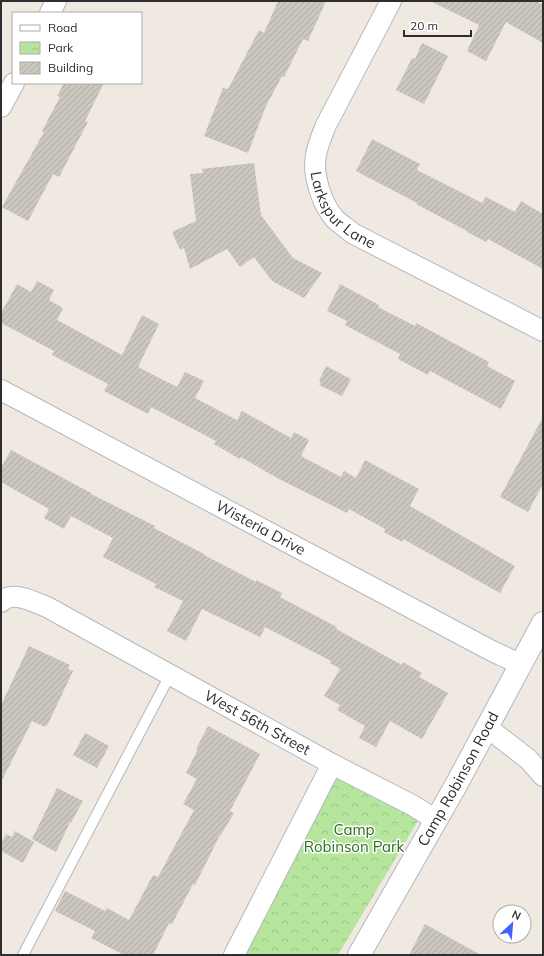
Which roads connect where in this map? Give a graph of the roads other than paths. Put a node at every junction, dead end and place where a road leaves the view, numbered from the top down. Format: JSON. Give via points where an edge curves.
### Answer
{"nodes":[{"id":1,"x":56,"y":1,"type":"edge"},
{"id":2,"x":391,"y":1,"type":"edge"},
{"id":3,"x":50,"y":12,"type":"edge"},
{"id":4,"x":13,"y":84,"type":"edge"},
{"id":5,"x":1,"y":107,"type":"edge"},
{"id":6,"x":543,"y":331,"type":"edge"},
{"id":7,"x":1,"y":390,"type":"edge"},
{"id":8,"x":1,"y":602,"type":"edge"},
{"id":9,"x":543,"y":623,"type":"edge"},
{"id":10,"x":520,"y":664,"type":"junction"},
{"id":11,"x":170,"y":675,"type":"junction"},
{"id":12,"x":488,"y":728,"type":"junction"},
{"id":13,"x":332,"y":764,"type":"junction"},
{"id":14,"x":543,"y":776,"type":"edge"},
{"id":15,"x":436,"y":820,"type":"junction"},
{"id":16,"x":23,"y":955,"type":"edge"},
{"id":17,"x":234,"y":955,"type":"edge"},
{"id":18,"x":359,"y":955,"type":"edge"}],
"edges":[{"from":1,"to":3,"type":"street"},
{"from":2,"to":6,"type":"street","name":"Larkspur Lane","via":[[319,142],[316,175],[323,201],[336,220],[352,232]]},
{"from":4,"to":5,"type":"street"},
{"from":7,"to":10,"type":"street","name":"Wisteria Drive"},
{"from":8,"to":11,"type":"street","name":"West 56th Street","via":[[13,597],[47,607]]},
{"from":9,"to":10,"type":"main road","name":"Camp Robinson Road"},
{"from":10,"to":12,"type":"main road","name":"Camp Robinson Road"},
{"from":11,"to":13,"type":"street","name":"West 56th Street"},
{"from":11,"to":16,"type":"lane"},
{"from":12,"to":14,"type":"street","via":[[528,759]]},
{"from":12,"to":15,"type":"main road","name":"Camp Robinson Road"},
{"from":13,"to":15,"type":"street","name":"West 56th Street"},
{"from":13,"to":17,"type":"street"},
{"from":15,"to":18,"type":"main road","name":"Camp Robinson Road"}]}
